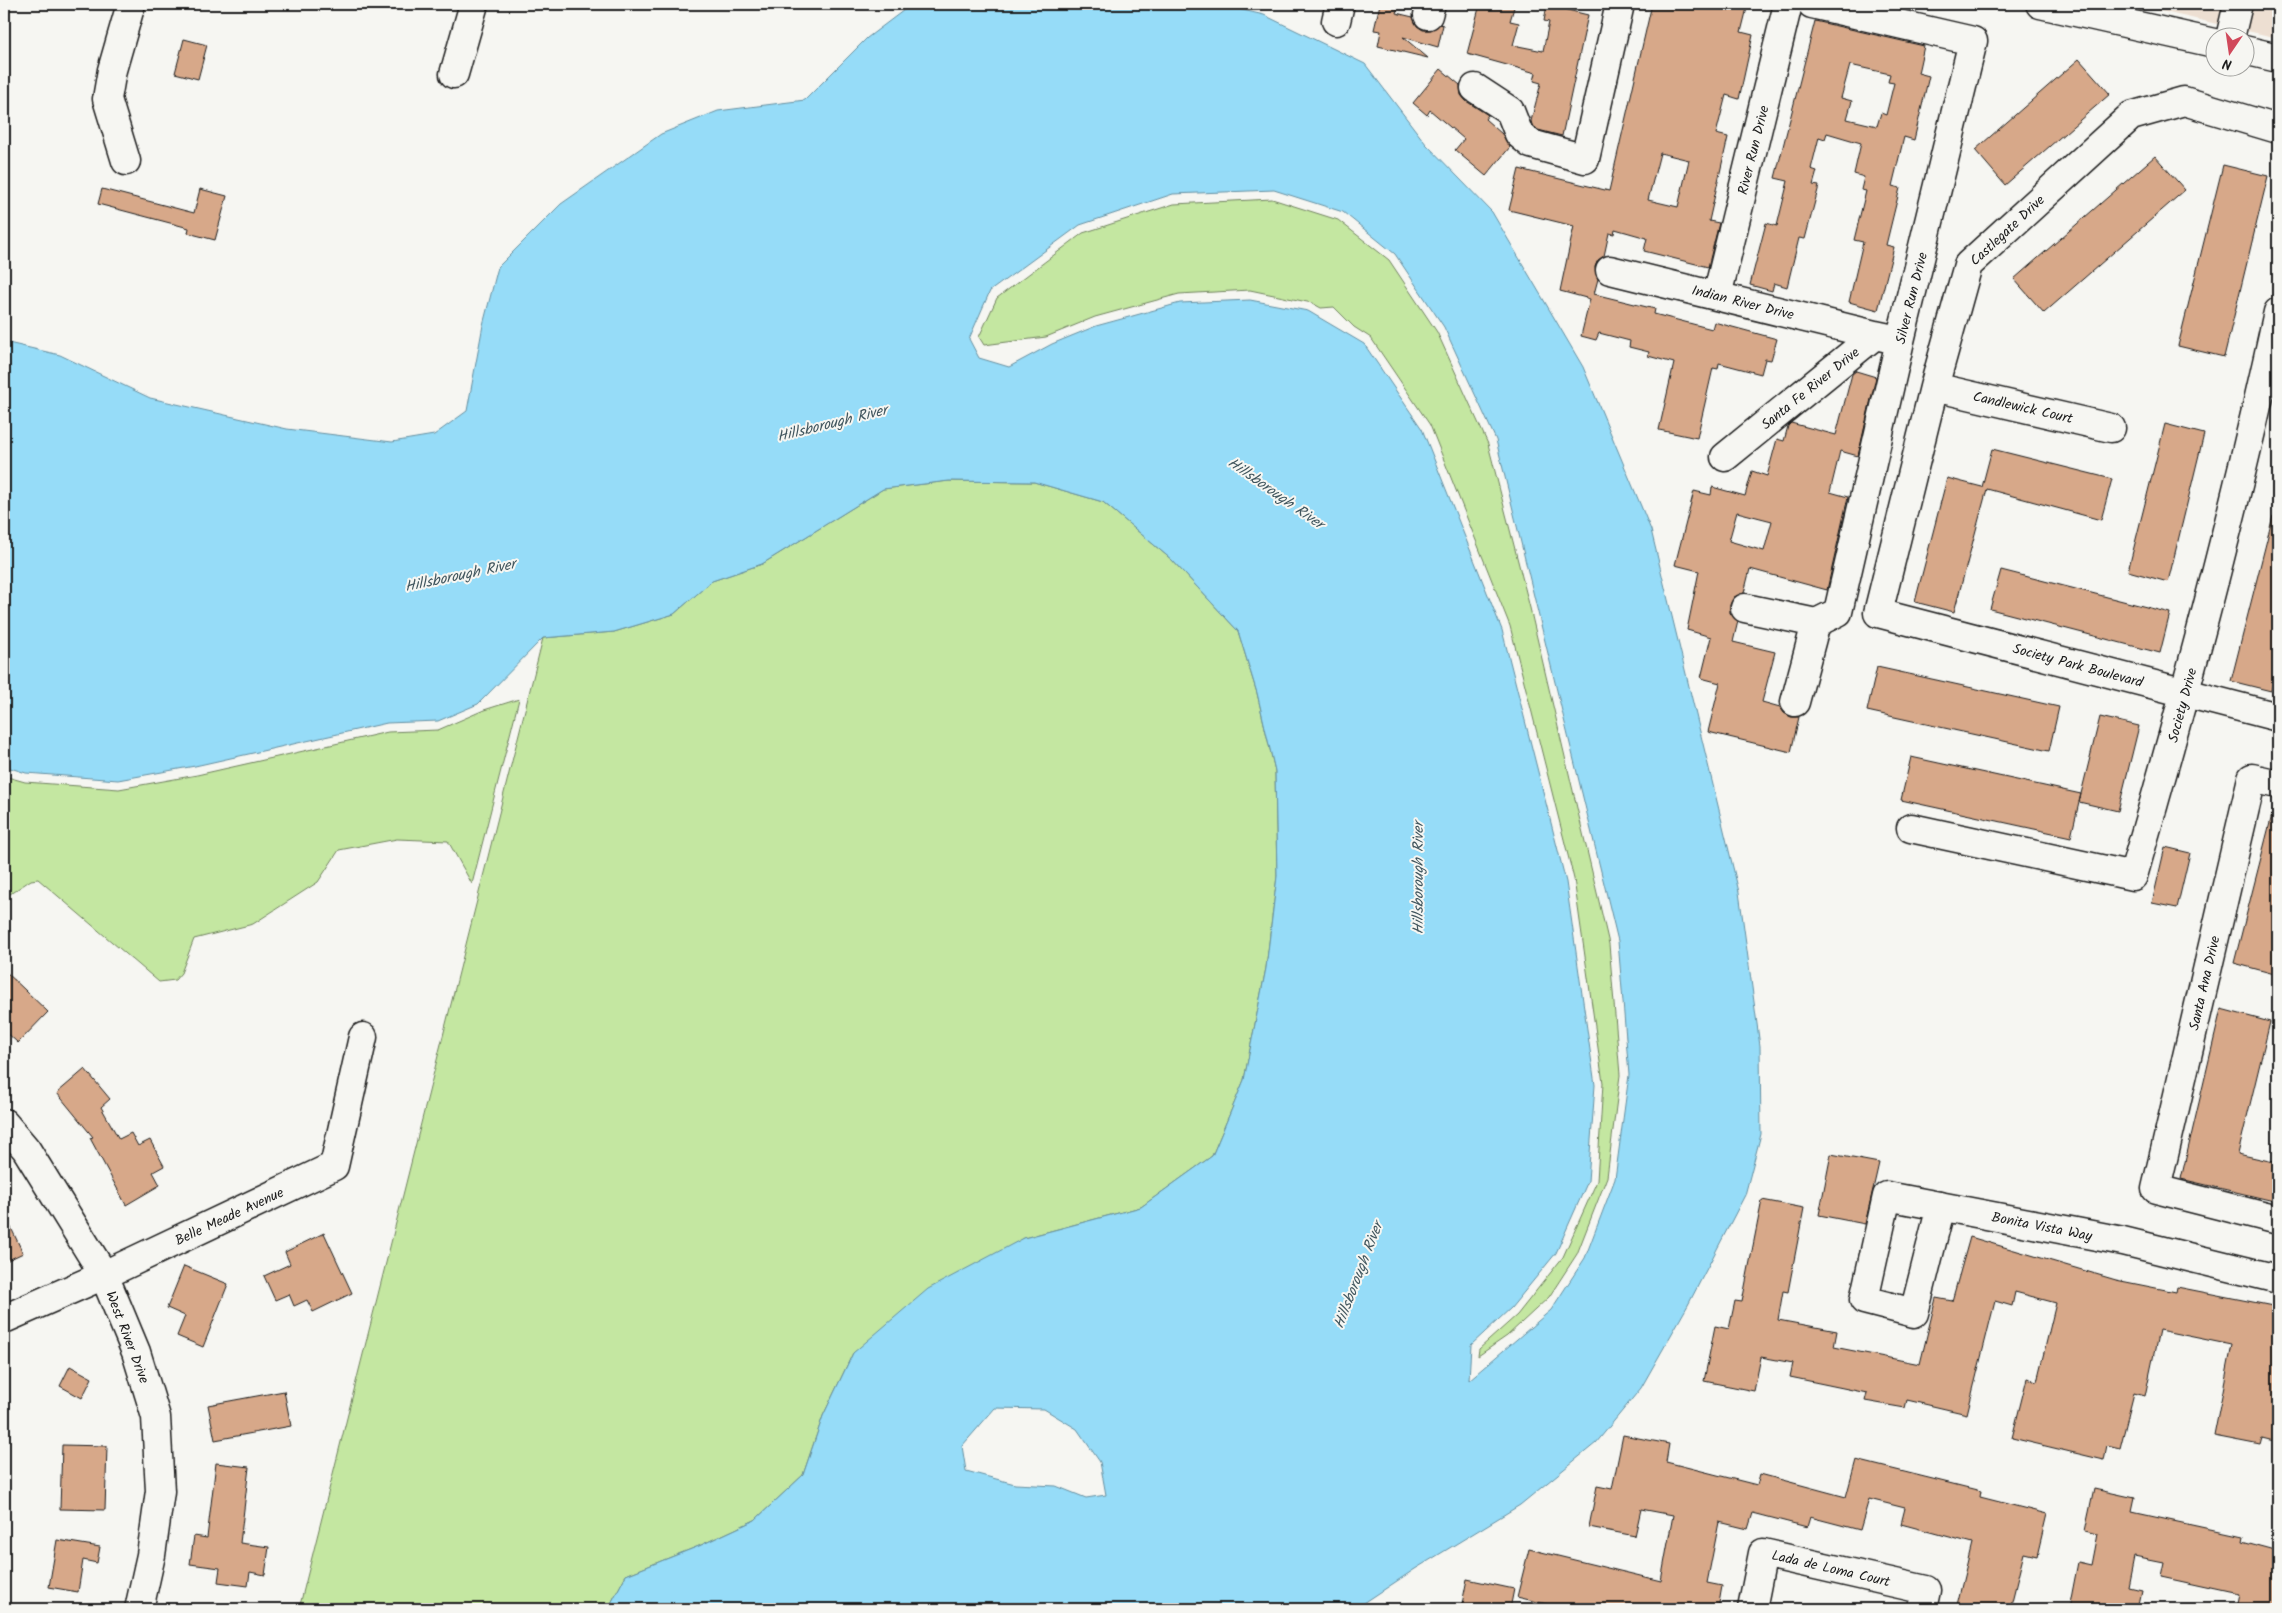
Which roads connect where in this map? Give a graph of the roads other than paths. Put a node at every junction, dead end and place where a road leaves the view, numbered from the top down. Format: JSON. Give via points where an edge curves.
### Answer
{"nodes":[{"id":1,"x":131,"y":4,"type":"edge"},
{"id":2,"x":474,"y":4,"type":"edge"},
{"id":3,"x":1620,"y":4,"type":"edge"},
{"id":4,"x":1788,"y":4,"type":"edge"},
{"id":5,"x":1812,"y":4,"type":"edge"},
{"id":6,"x":2040,"y":4,"type":"edge"},
{"id":7,"x":2238,"y":5,"type":"edge"},
{"id":8,"x":2110,"y":12,"type":"edge"},
{"id":9,"x":2232,"y":28,"type":"edge"},
{"id":10,"x":2204,"y":40,"type":"edge"},
{"id":11,"x":2254,"y":52,"type":"edge"},
{"id":12,"x":2278,"y":58,"type":"edge"},
{"id":13,"x":454,"y":74,"type":"dead end"},
{"id":14,"x":1475,"y":88,"type":"dead end"},
{"id":15,"x":2278,"y":129,"type":"edge"},
{"id":16,"x":126,"y":161,"type":"dead end"},
{"id":17,"x":1610,"y":270,"type":"dead end"},
{"id":18,"x":1717,"y":296,"type":"junction"},
{"id":19,"x":2278,"y":312,"type":"edge"},
{"id":20,"x":1888,"y":338,"type":"junction"},
{"id":21,"x":1934,"y":387,"type":"junction"},
{"id":22,"x":2269,"y":396,"type":"edge"},
{"id":23,"x":2111,"y":428,"type":"dead end"},
{"id":24,"x":1725,"y":457,"type":"dead end"},
{"id":25,"x":1745,"y":608,"type":"dead end"},
{"id":26,"x":1878,"y":613,"type":"joint"},
{"id":27,"x":1816,"y":623,"type":"junction"},
{"id":28,"x":2186,"y":693,"type":"junction"},
{"id":29,"x":1795,"y":702,"type":"dead end"},
{"id":30,"x":2278,"y":717,"type":"edge"},
{"id":31,"x":2278,"y":784,"type":"edge"},
{"id":32,"x":1911,"y":828,"type":"dead end"},
{"id":33,"x":363,"y":1037,"type":"dead end"},
{"id":34,"x":4,"y":1123,"type":"edge"},
{"id":35,"x":1941,"y":1206,"type":"junction"},
{"id":36,"x":2278,"y":1220,"type":"edge"},
{"id":37,"x":104,"y":1275,"type":"junction"},
{"id":38,"x":2278,"y":1279,"type":"edge"},
{"id":39,"x":4,"y":1319,"type":"edge"},
{"id":40,"x":1924,"y":1599,"type":"edge"},
{"id":41,"x":139,"y":1609,"type":"edge"},
{"id":42,"x":1752,"y":1609,"type":"edge"}],
"edges":[{"from":1,"to":16,"type":"street","via":[[107,100]]},
{"from":2,"to":13,"type":"street"},
{"from":3,"to":14,"type":"street","via":[[1585,159],[1531,144],[1519,134],[1510,111]]},
{"from":4,"to":18,"type":"street","name":"River Run Drive"},
{"from":5,"to":20,"type":"street","name":"Silver Run Drive","via":[[1973,42]]},
{"from":6,"to":8,"type":"street"},
{"from":7,"to":9,"type":"street"},
{"from":8,"to":10,"type":"street"},
{"from":11,"to":12,"type":"street"},
{"from":15,"to":21,"type":"street","name":"Castlegate Drive","via":[[2184,101],[2131,116],[1968,265]]},
{"from":17,"to":18,"type":"street","name":"Indian River Drive"},
{"from":18,"to":20,"type":"street","name":"Indian River Drive"},
{"from":19,"to":22,"type":"street","name":"Society Drive"},
{"from":20,"to":24,"type":"street","name":"Santa Fe River Drive"},
{"from":20,"to":27,"type":"street","name":"Silver Run Drive","via":[[1838,612]]},
{"from":21,"to":23,"type":"street","name":"Candlewick Court"},
{"from":21,"to":26,"type":"street","name":"Castlegate Drive"},
{"from":22,"to":28,"type":"street","name":"Society Drive"},
{"from":25,"to":27,"type":"street"},
{"from":26,"to":28,"type":"street","name":"Society Park Boulevard"},
{"from":27,"to":29,"type":"street"},
{"from":28,"to":30,"type":"street","name":"Society Park Boulevard"},
{"from":28,"to":32,"type":"street","name":"Society Drive","via":[[2133,876]]},
{"from":31,"to":36,"type":"street","name":"Santa Ana Drive","via":[[2252,778],[2156,1188]]},
{"from":33,"to":37,"type":"street","name":"Belle Meade Avenue","via":[[334,1166]]},
{"from":34,"to":37,"type":"street","name":"West River Drive","via":[[26,1150]]},
{"from":35,"to":35,"type":"street","name":"Bonita Vista Way","via":[[1887,1196],[1864,1300],[1914,1312]]},
{"from":35,"to":38,"type":"street","name":"Bonita Vista Way","via":[[2123,1241]]},
{"from":37,"to":39,"type":"street","name":"Belle Meade Avenue"},
{"from":37,"to":41,"type":"street","name":"West River Drive","via":[[136,1352],[156,1417],[160,1491]]},
{"from":40,"to":42,"type":"street","name":"Lada de Loma Court","via":[[1763,1553]]}]}
